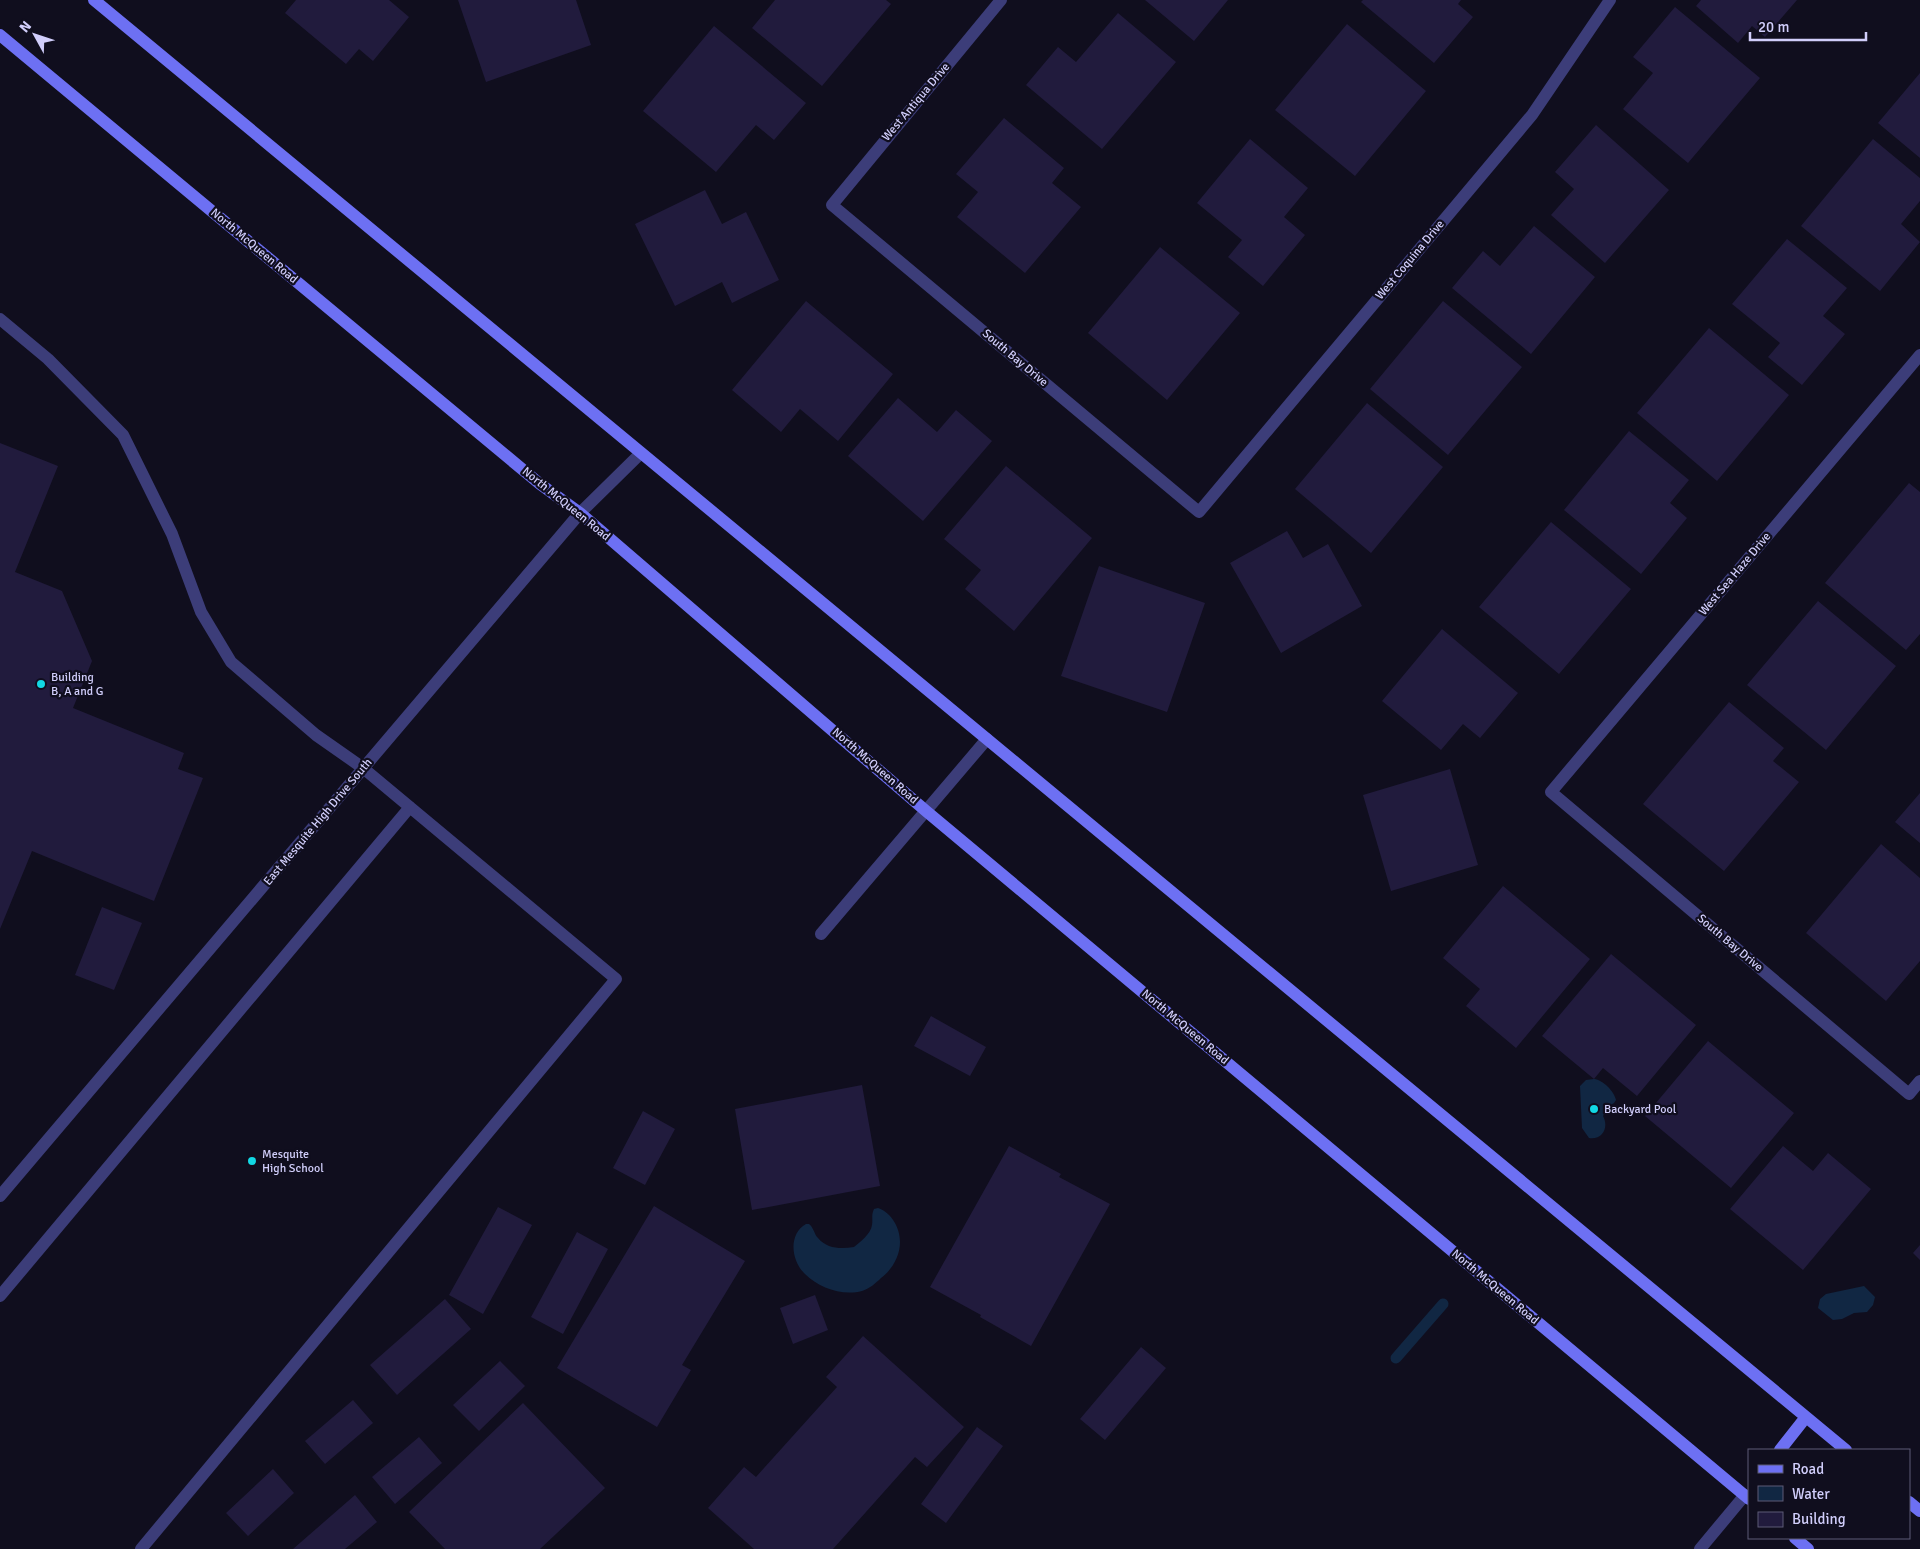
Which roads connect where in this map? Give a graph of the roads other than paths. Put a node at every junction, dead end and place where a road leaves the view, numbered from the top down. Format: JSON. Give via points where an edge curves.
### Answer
{"nodes":[{"id":1,"x":94,"y":0,"type":"edge"},
{"id":2,"x":1001,"y":0,"type":"edge"},
{"id":3,"x":1610,"y":0,"type":"edge"},
{"id":4,"x":0,"y":35,"type":"edge"},
{"id":5,"x":832,"y":205,"type":"joint"},
{"id":6,"x":0,"y":319,"type":"edge"},
{"id":7,"x":1920,"y":355,"type":"edge"},
{"id":8,"x":641,"y":454,"type":"junction"},
{"id":9,"x":1199,"y":512,"type":"joint"},
{"id":10,"x":580,"y":513,"type":"junction"},
{"id":11,"x":986,"y":739,"type":"junction"},
{"id":12,"x":363,"y":768,"type":"junction"},
{"id":13,"x":1551,"y":792,"type":"joint"},
{"id":14,"x":410,"y":807,"type":"junction"},
{"id":15,"x":926,"y":811,"type":"junction"},
{"id":16,"x":821,"y":934,"type":"dead end"},
{"id":17,"x":1920,"y":1081,"type":"edge"},
{"id":18,"x":0,"y":1196,"type":"edge"},
{"id":19,"x":0,"y":1296,"type":"edge"},
{"id":20,"x":1806,"y":1417,"type":"junction"},
{"id":21,"x":1781,"y":1449,"type":"edge"},
{"id":22,"x":1845,"y":1449,"type":"edge"},
{"id":23,"x":1747,"y":1495,"type":"edge"},
{"id":24,"x":1910,"y":1503,"type":"edge"},
{"id":25,"x":1920,"y":1511,"type":"edge"},
{"id":26,"x":1796,"y":1539,"type":"edge"},
{"id":27,"x":142,"y":1549,"type":"edge"},
{"id":28,"x":1700,"y":1549,"type":"edge"},
{"id":29,"x":1808,"y":1549,"type":"edge"}],
"edges":[{"from":1,"to":8,"type":"main road"},
{"from":2,"to":5,"type":"street","name":"West Antiqua Drive"},
{"from":3,"to":9,"type":"street","name":"West Coquina Drive","via":[[1532,115]]},
{"from":4,"to":10,"type":"main road","name":"North McQueen Road","via":[[533,478]]},
{"from":5,"to":9,"type":"street","name":"South Bay Drive"},
{"from":6,"to":12,"type":"street","via":[[48,359],[123,435],[172,534],[201,612],[231,662],[316,735]]},
{"from":7,"to":13,"type":"street","name":"West Sea Haze Drive"},
{"from":8,"to":10,"type":"street","name":"East Mesquite High Drive South"},
{"from":8,"to":11,"type":"main road"},
{"from":10,"to":12,"type":"street","name":"East Mesquite High Drive South"},
{"from":10,"to":15,"type":"main road","name":"North McQueen Road"},
{"from":11,"to":15,"type":"street"},
{"from":11,"to":20,"type":"main road"},
{"from":12,"to":14,"type":"street"},
{"from":12,"to":18,"type":"street","name":"East Mesquite High Drive South"},
{"from":13,"to":17,"type":"street","name":"South Bay Drive","via":[[1909,1094]]},
{"from":14,"to":19,"type":"street"},
{"from":14,"to":27,"type":"street","via":[[616,979]]},
{"from":15,"to":16,"type":"street"},
{"from":15,"to":23,"type":"main road","name":"North McQueen Road"},
{"from":20,"to":21,"type":"main road"},
{"from":20,"to":22,"type":"main road"},
{"from":23,"to":28,"type":"street"},
{"from":24,"to":25,"type":"main road"},
{"from":26,"to":29,"type":"main road"}]}
